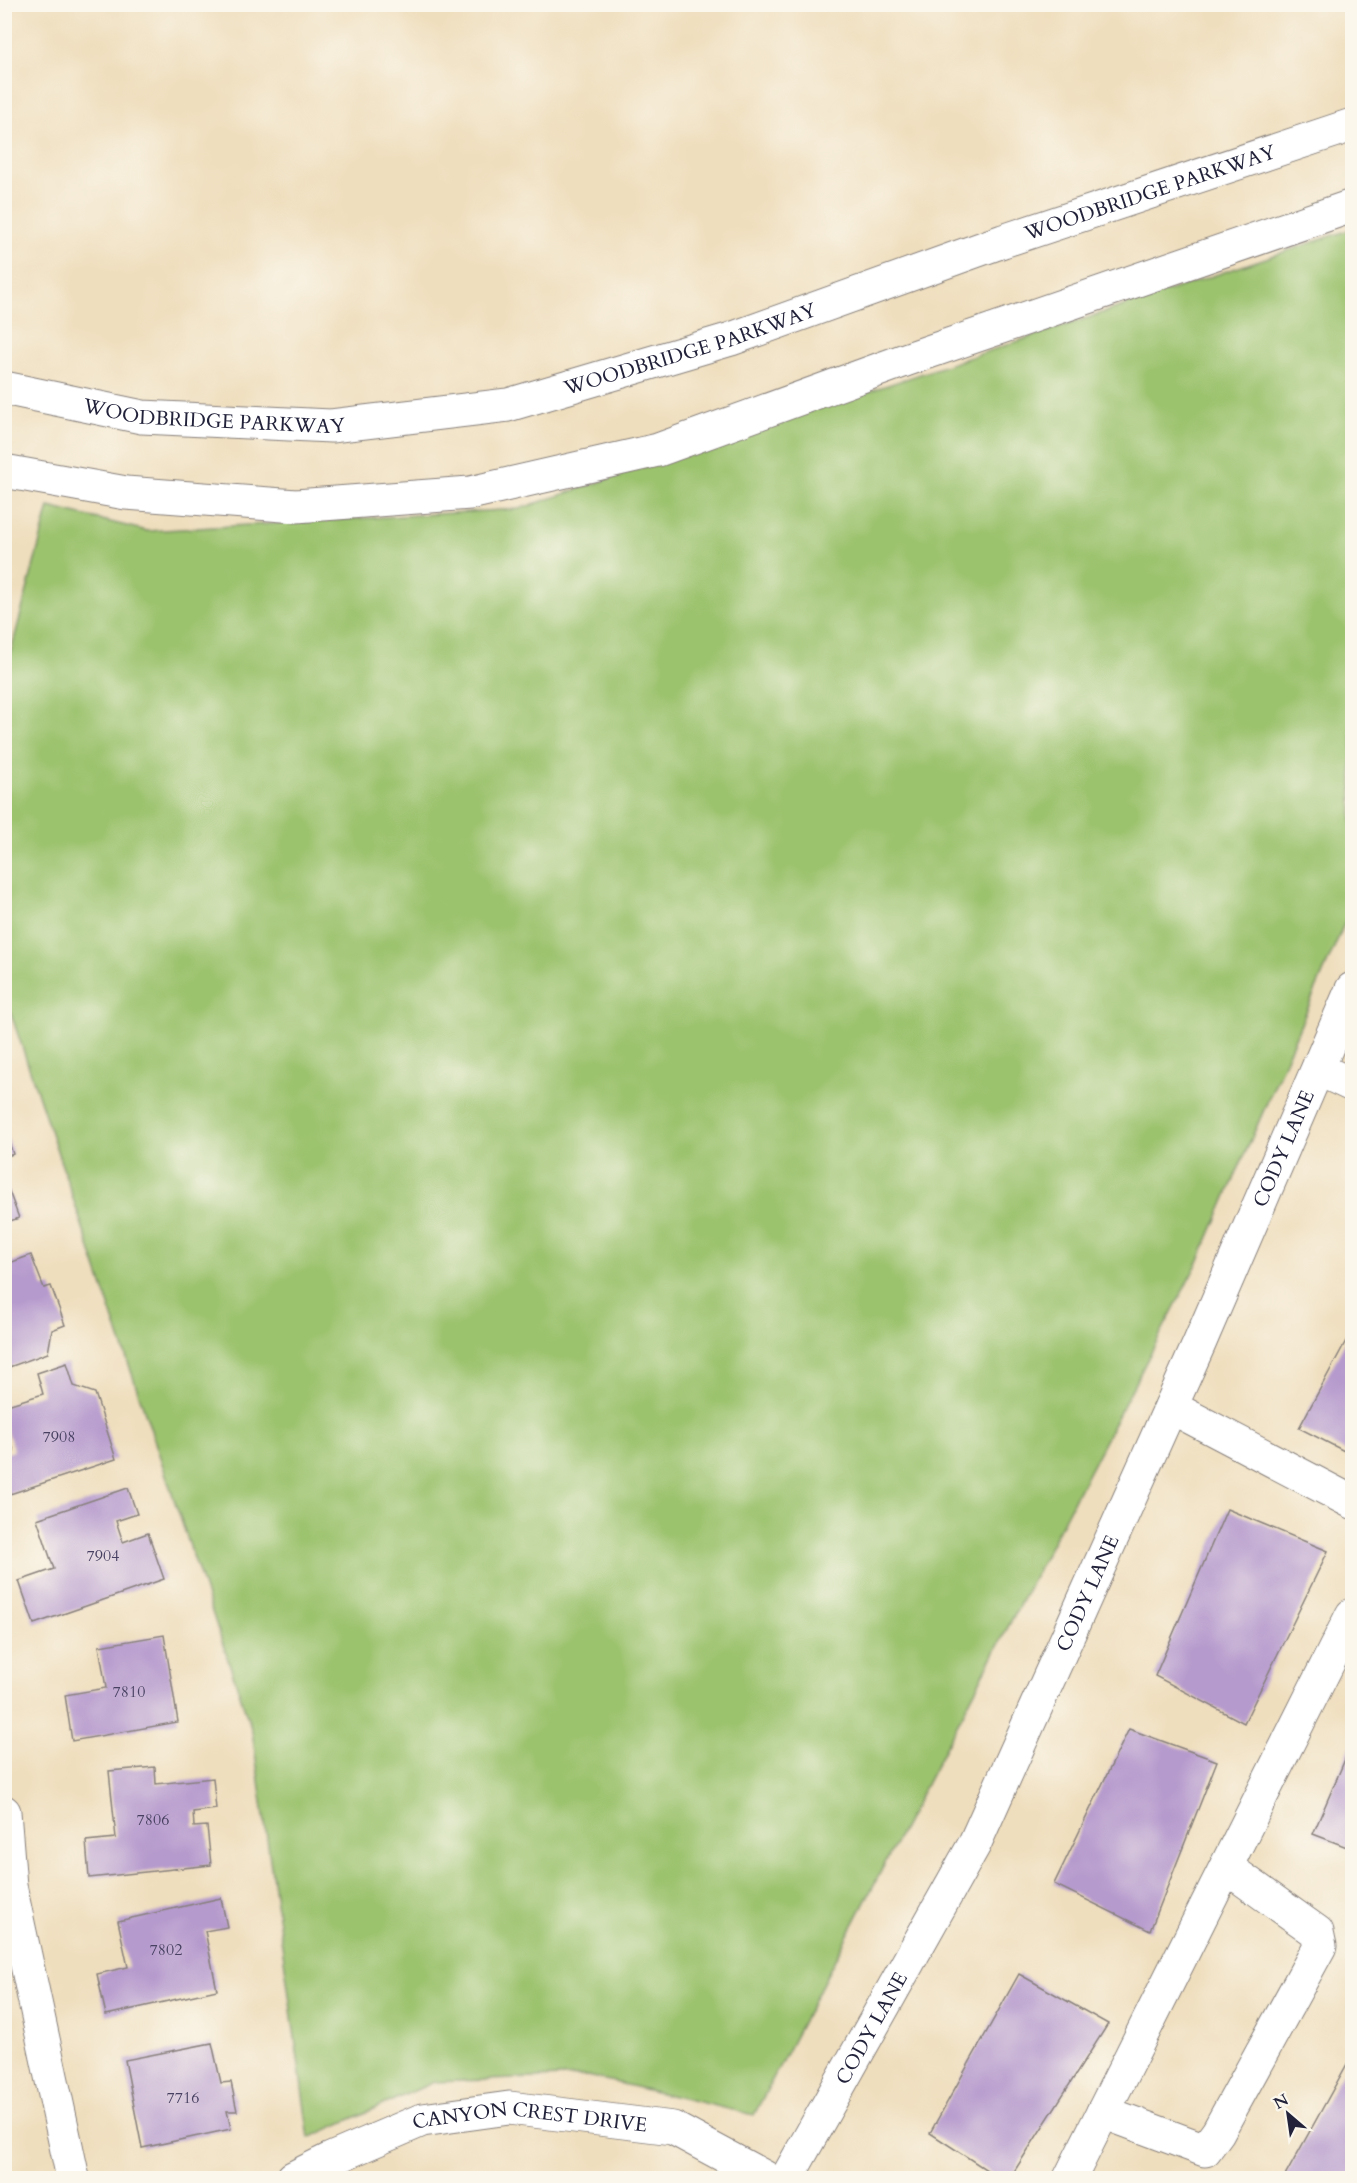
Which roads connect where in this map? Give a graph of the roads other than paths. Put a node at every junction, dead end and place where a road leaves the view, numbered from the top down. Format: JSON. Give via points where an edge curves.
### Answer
{"nodes":[{"id":1,"x":1353,"y":125,"type":"edge"},
{"id":2,"x":1353,"y":206,"type":"edge"},
{"id":3,"x":4,"y":388,"type":"edge"},
{"id":4,"x":4,"y":471,"type":"edge"},
{"id":5,"x":1353,"y":989,"type":"edge"},
{"id":6,"x":1318,"y":1069,"type":"junction"},
{"id":7,"x":1353,"y":1085,"type":"edge"},
{"id":8,"x":1171,"y":1407,"type":"junction"},
{"id":9,"x":1353,"y":1502,"type":"edge"},
{"id":10,"x":1353,"y":1614,"type":"edge"},
{"id":11,"x":4,"y":1812,"type":"edge"},
{"id":12,"x":1226,"y":1867,"type":"junction"},
{"id":13,"x":1103,"y":2112,"type":"junction"},
{"id":14,"x":72,"y":2178,"type":"edge"},
{"id":15,"x":293,"y":2178,"type":"edge"},
{"id":16,"x":766,"y":2178,"type":"edge"},
{"id":17,"x":787,"y":2178,"type":"edge"},
{"id":18,"x":1070,"y":2178,"type":"edge"}],
"edges":[{"from":1,"to":3,"type":"main road","name":"WOODBRIDGE PARKWAY","via":[[1004,241],[731,339],[508,405],[331,426],[142,417]]},
{"from":2,"to":4,"type":"main road","via":[[908,359],[658,450],[470,493],[296,506],[126,493]]},
{"from":5,"to":6,"type":"main road","name":"CODY LANE"},
{"from":6,"to":7,"type":"main road"},
{"from":6,"to":8,"type":"main road","name":"CODY LANE"},
{"from":8,"to":9,"type":"main road"},
{"from":8,"to":17,"type":"main road","name":"CODY LANE","via":[[974,1845]]},
{"from":10,"to":12,"type":"main road"},
{"from":11,"to":14,"type":"main road","via":[[9,1886]]},
{"from":12,"to":13,"type":"main road"},
{"from":12,"to":13,"type":"main road","via":[[1317,1932],[1320,1946],[1205,2150]]},
{"from":13,"to":18,"type":"main road"},
{"from":15,"to":16,"type":"main road","name":"CANYON CREST DRIVE","via":[[422,2120],[509,2108],[673,2128]]}]}
